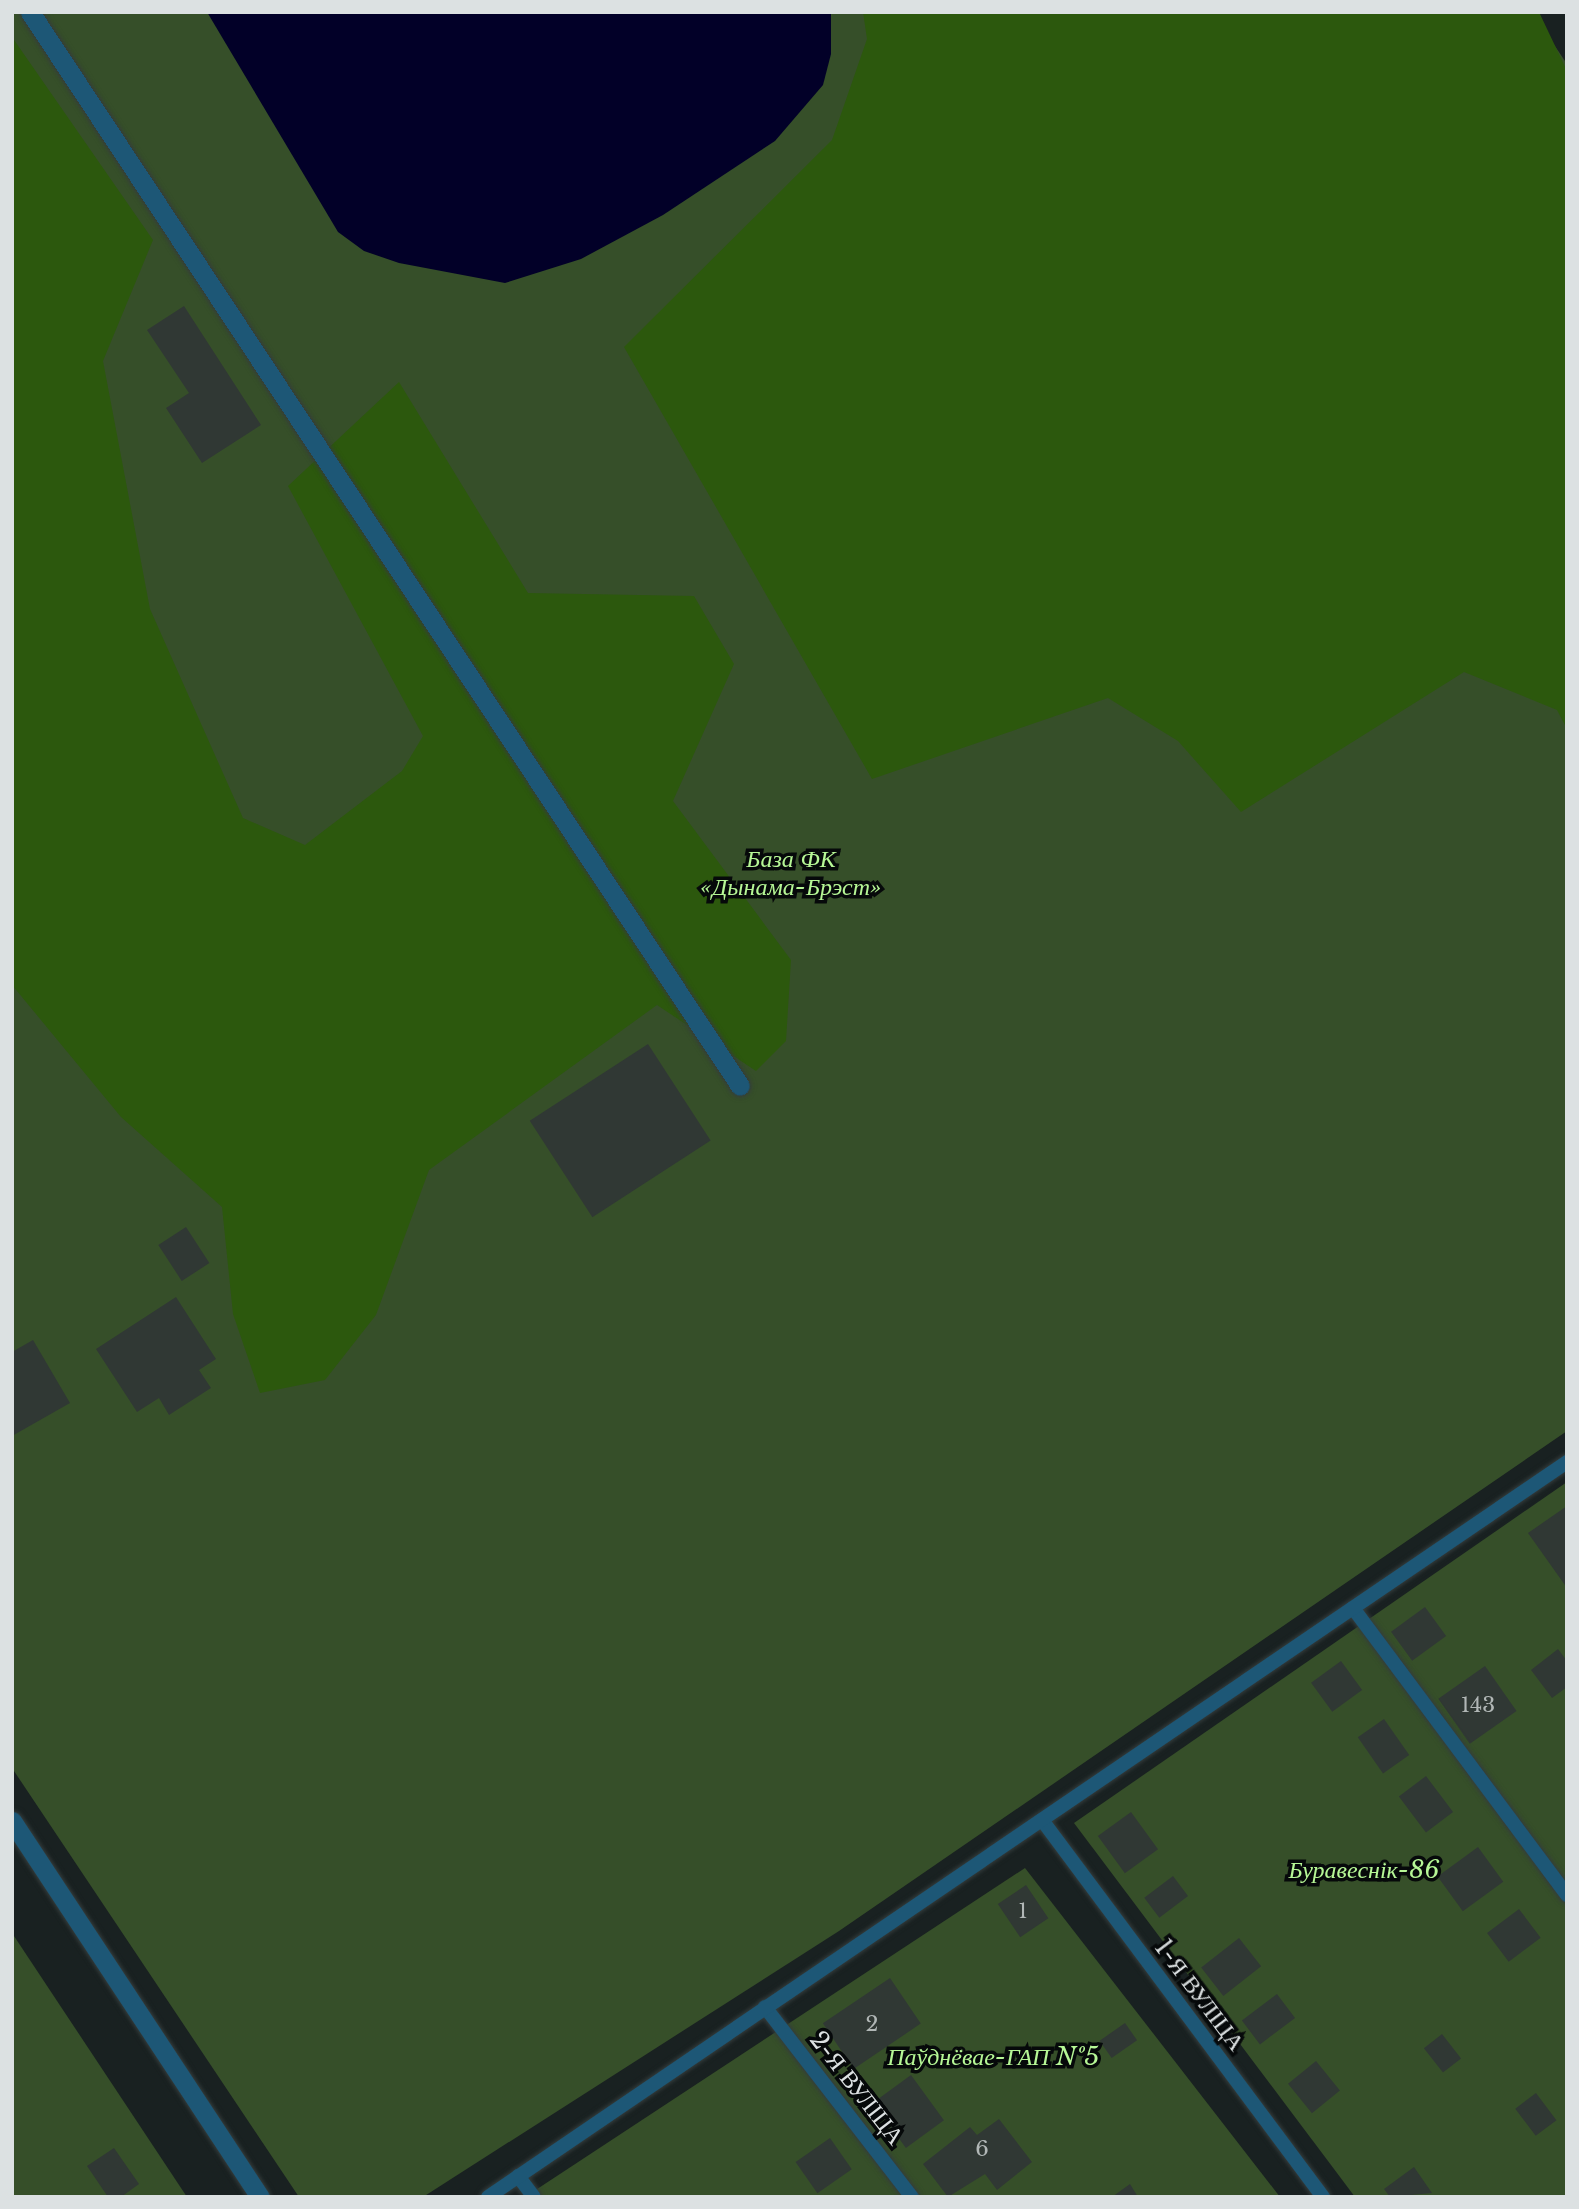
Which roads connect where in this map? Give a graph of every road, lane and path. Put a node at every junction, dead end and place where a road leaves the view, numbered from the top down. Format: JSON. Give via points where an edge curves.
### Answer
{"nodes":[{"id":1,"x":30,"y":12,"type":"edge"},
{"id":2,"x":740,"y":1086,"type":"dead end"},
{"id":3,"x":1567,"y":1462,"type":"edge"},
{"id":4,"x":1353,"y":1608,"type":"junction"},
{"id":5,"x":1042,"y":1820,"type":"junction"},
{"id":6,"x":12,"y":1821,"type":"edge"},
{"id":7,"x":1567,"y":1895,"type":"edge"},
{"id":8,"x":765,"y":2007,"type":"junction"},
{"id":9,"x":518,"y":2176,"type":"junction"},
{"id":10,"x":260,"y":2197,"type":"edge"},
{"id":11,"x":488,"y":2197,"type":"edge"},
{"id":12,"x":534,"y":2197,"type":"edge"},
{"id":13,"x":912,"y":2197,"type":"edge"},
{"id":14,"x":1323,"y":2197,"type":"edge"}],
"edges":[{"from":1,"to":2,"type":"street"},
{"from":3,"to":4,"type":"lane"},
{"from":4,"to":5,"type":"lane"},
{"from":4,"to":7,"type":"lane"},
{"from":5,"to":8,"type":"lane"},
{"from":5,"to":14,"type":"lane","name":"1-Я ВУЛІЦА"},
{"from":6,"to":10,"type":"street"},
{"from":8,"to":9,"type":"lane"},
{"from":8,"to":13,"type":"lane","name":"2-Я ВУЛІЦА"},
{"from":9,"to":11,"type":"lane"},
{"from":9,"to":12,"type":"lane"}]}
